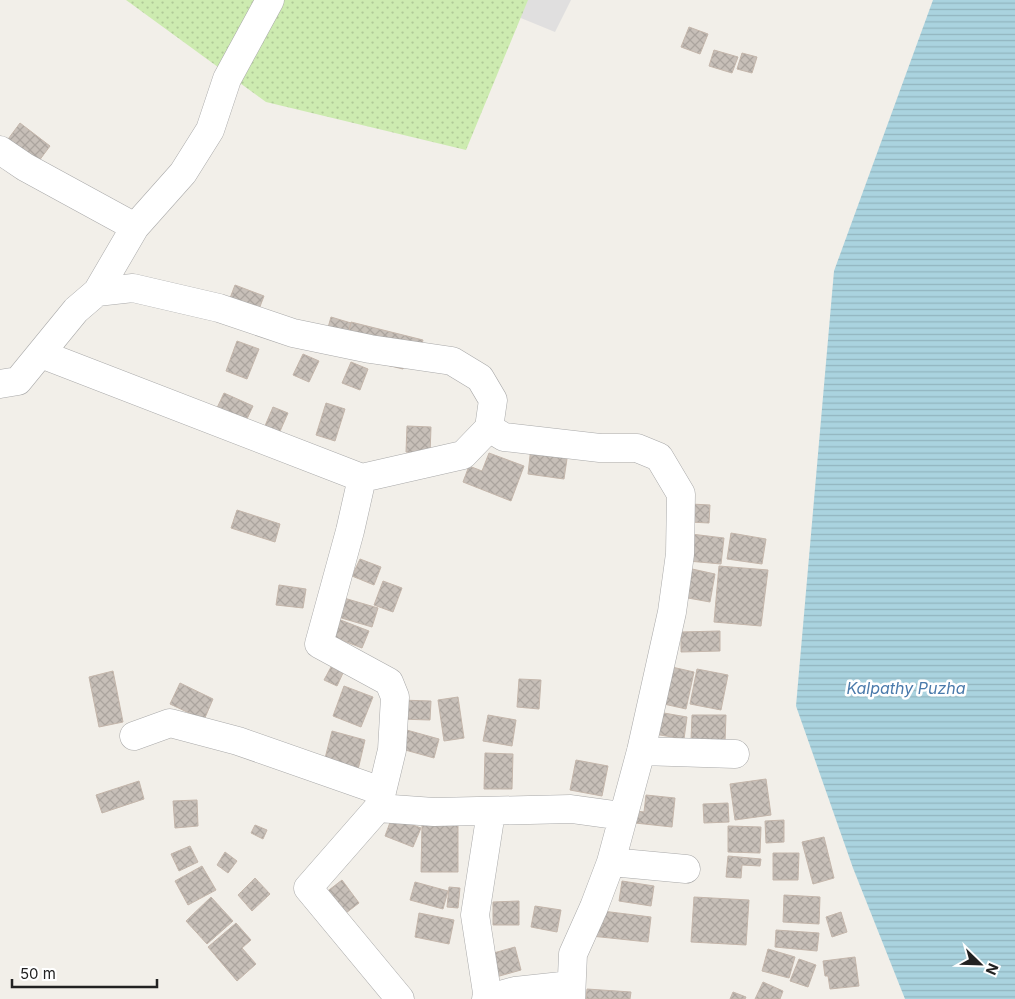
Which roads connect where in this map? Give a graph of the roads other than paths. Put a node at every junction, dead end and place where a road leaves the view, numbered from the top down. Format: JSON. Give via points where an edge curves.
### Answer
{"nodes":[{"id":1,"x":270,"y":0,"type":"edge"},
{"id":2,"x":0,"y":150,"type":"edge"},
{"id":3,"x":135,"y":227,"type":"junction"},
{"id":4,"x":97,"y":292,"type":"junction"},
{"id":5,"x":40,"y":354,"type":"junction"},
{"id":6,"x":0,"y":384,"type":"edge"},
{"id":7,"x":489,"y":428,"type":"junction"},
{"id":8,"x":362,"y":478,"type":"junction"},
{"id":9,"x":134,"y":736,"type":"dead end"},
{"id":10,"x":640,"y":751,"type":"junction"},
{"id":11,"x":735,"y":754,"type":"dead end"},
{"id":12,"x":380,"y":799,"type":"junction"},
{"id":13,"x":491,"y":812,"type":"junction"},
{"id":14,"x":622,"y":816,"type":"junction"},
{"id":15,"x":611,"y":862,"type":"junction"},
{"id":16,"x":686,"y":869,"type":"dead end"},
{"id":17,"x":571,"y":992,"type":"edge"},
{"id":18,"x":400,"y":999,"type":"edge"},
{"id":19,"x":487,"y":999,"type":"edge"}],
"edges":[{"from":1,"to":3,"type":"street","via":[[227,79],[210,130],[183,173]]},
{"from":2,"to":3,"type":"street"},
{"from":3,"to":4,"type":"street"},
{"from":4,"to":5,"type":"street","via":[[76,310]]},
{"from":4,"to":7,"type":"street","via":[[133,288],[219,308],[293,333],[452,361],[480,378],[493,400]]},
{"from":5,"to":6,"type":"street","via":[[18,381]]},
{"from":5,"to":8,"type":"street"},
{"from":7,"to":8,"type":"street","via":[[463,455]]},
{"from":7,"to":10,"type":"street","via":[[504,437],[600,448],[637,448],[659,457],[681,494],[680,554],[672,612]]},
{"from":8,"to":12,"type":"street","via":[[319,644],[389,682],[395,696],[392,750]]},
{"from":9,"to":12,"type":"street","via":[[170,723],[238,741]]},
{"from":10,"to":11,"type":"street"},
{"from":10,"to":14,"type":"street"},
{"from":12,"to":13,"type":"street","via":[[434,812]]},
{"from":12,"to":18,"type":"street","via":[[308,888]]},
{"from":13,"to":14,"type":"street","via":[[571,809]]},
{"from":13,"to":19,"type":"street","via":[[475,915]]},
{"from":14,"to":15,"type":"street"},
{"from":15,"to":16,"type":"street"},
{"from":15,"to":17,"type":"street","via":[[573,954]]},
{"from":17,"to":19,"type":"street","via":[[515,991]]}]}
